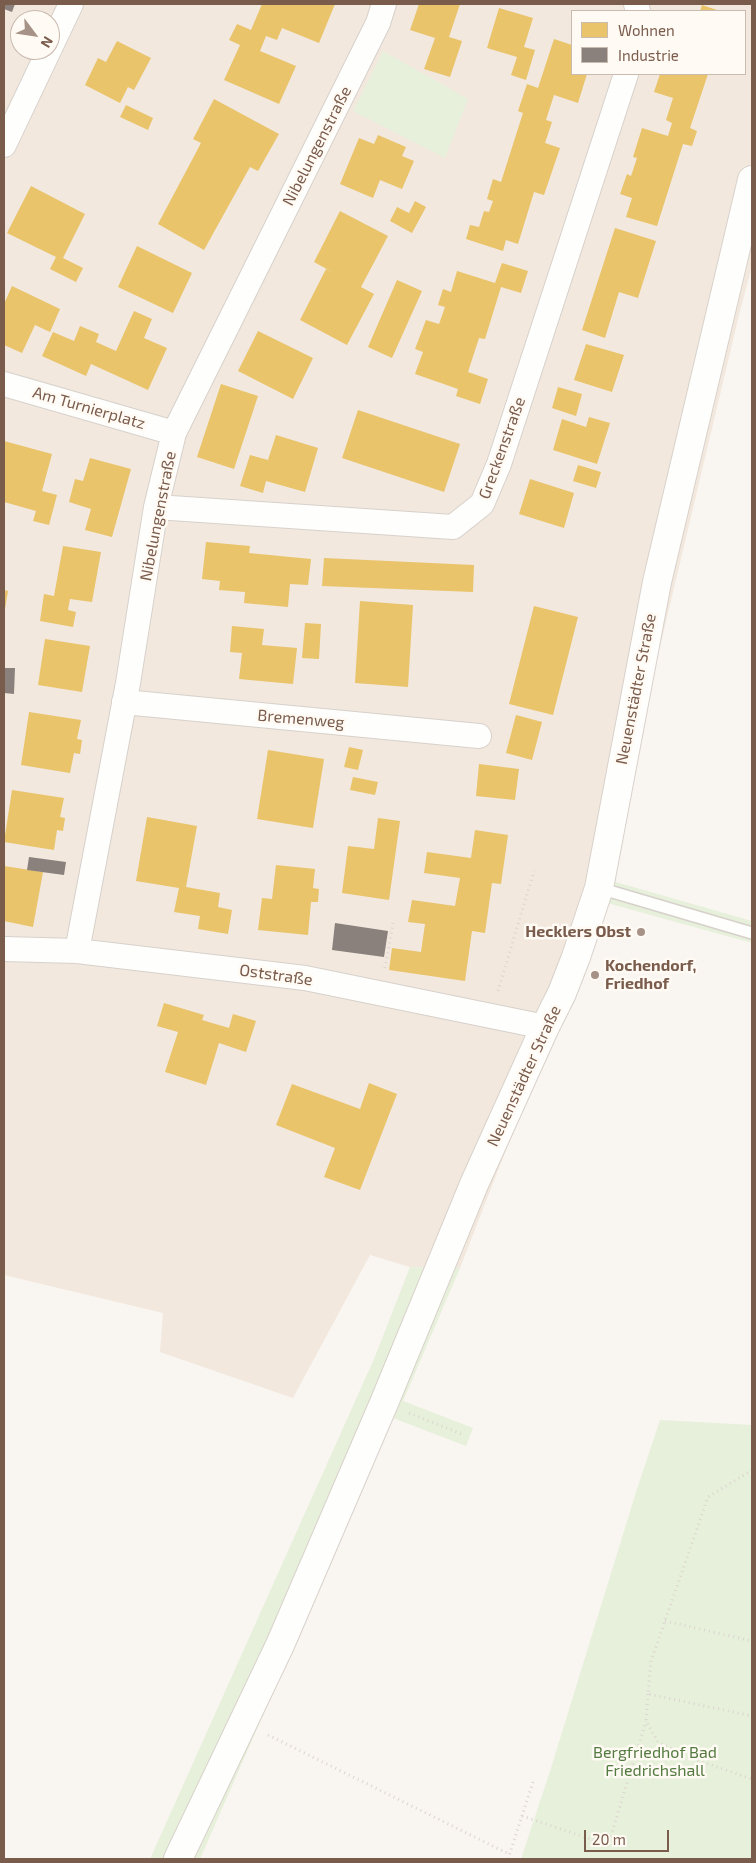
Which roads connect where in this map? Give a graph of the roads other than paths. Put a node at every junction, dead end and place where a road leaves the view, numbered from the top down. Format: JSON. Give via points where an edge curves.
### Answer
{"nodes":[{"id":1,"x":71,"y":4,"type":"edge"},
{"id":2,"x":384,"y":4,"type":"edge"},
{"id":3,"x":626,"y":75,"type":"edge"},
{"id":4,"x":4,"y":145,"type":"edge"},
{"id":5,"x":752,"y":180,"type":"edge"},
{"id":6,"x":4,"y":384,"type":"edge"},
{"id":7,"x":174,"y":433,"type":"junction"},
{"id":8,"x":156,"y":507,"type":"junction"},
{"id":9,"x":124,"y":702,"type":"junction"},
{"id":10,"x":479,"y":736,"type":"dead end"},
{"id":11,"x":599,"y":888,"type":"junction"},
{"id":12,"x":752,"y":933,"type":"edge"},
{"id":13,"x":4,"y":949,"type":"edge"},
{"id":14,"x":77,"y":951,"type":"junction"},
{"id":15,"x":545,"y":1027,"type":"junction"},
{"id":16,"x":178,"y":1859,"type":"edge"}],
"edges":[{"from":1,"to":4,"type":"street"},
{"from":2,"to":7,"type":"street","name":"Nibelungenstraße","via":[[378,23]]},
{"from":3,"to":8,"type":"street","name":"Greckenstraße","via":[[499,464],[482,504],[453,527]]},
{"from":5,"to":11,"type":"main road","name":"Neuenstädter Straße","via":[[657,582]]},
{"from":6,"to":7,"type":"street","name":"Am Turnierplatz"},
{"from":7,"to":8,"type":"street","name":"Nibelungenstraße"},
{"from":8,"to":9,"type":"street","name":"Nibelungenstraße"},
{"from":9,"to":10,"type":"street","name":"Bremenweg"},
{"from":9,"to":14,"type":"street","name":"Nibelungenstraße"},
{"from":11,"to":12,"type":"lane"},
{"from":11,"to":15,"type":"main road","name":"Neuenstädter Straße","via":[[562,993]]},
{"from":13,"to":14,"type":"street","name":"Oststraße"},
{"from":14,"to":15,"type":"street","name":"Oststraße","via":[[305,978]]},
{"from":15,"to":16,"type":"main road","name":"Neuenstädter Straße","via":[[475,1182],[280,1645]]}]}
